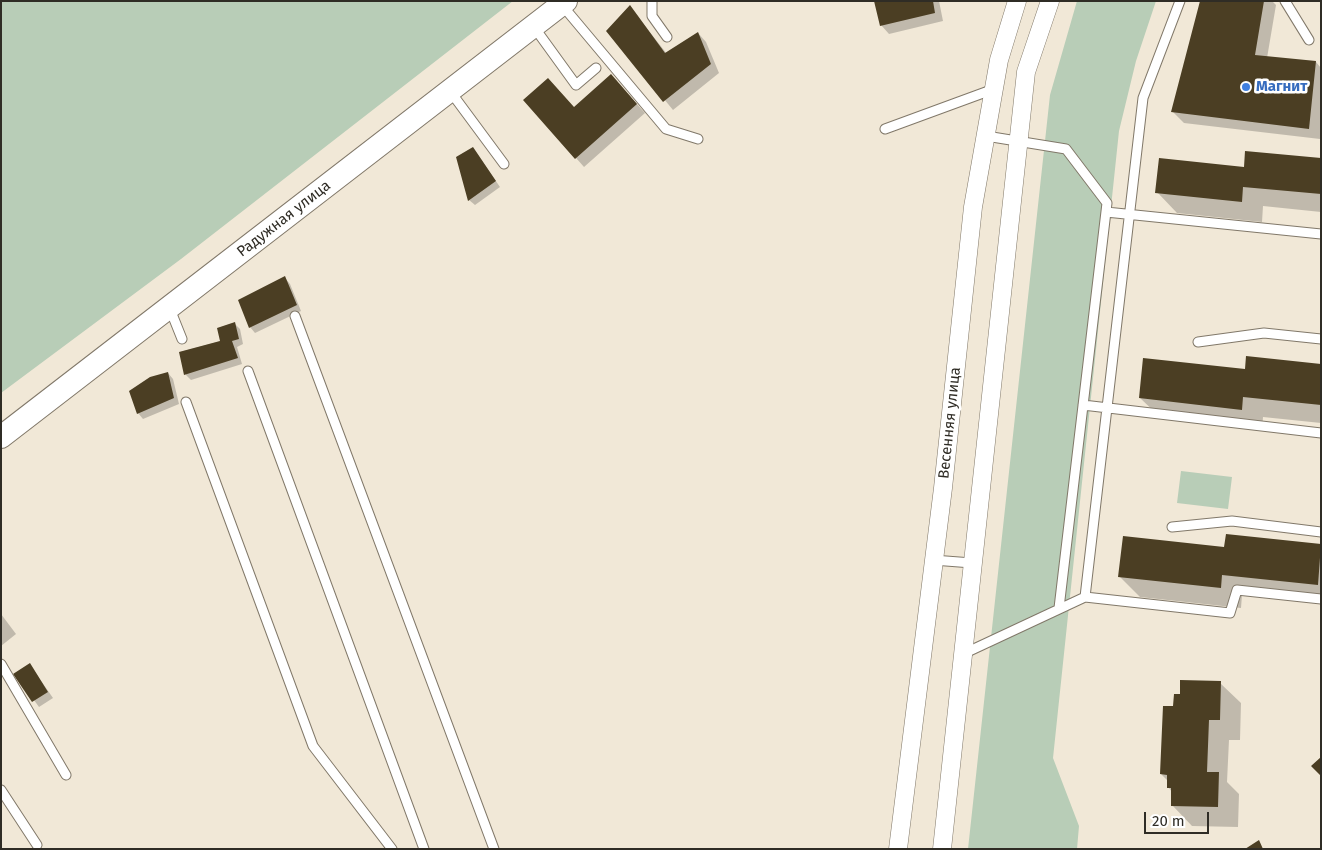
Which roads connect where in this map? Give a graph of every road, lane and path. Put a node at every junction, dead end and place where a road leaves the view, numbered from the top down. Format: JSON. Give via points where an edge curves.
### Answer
{"nodes":[{"id":1,"x":652,"y":1,"type":"edge"},
{"id":2,"x":1017,"y":1,"type":"edge"},
{"id":3,"x":1050,"y":1,"type":"edge"},
{"id":4,"x":1180,"y":1,"type":"edge"},
{"id":5,"x":1285,"y":1,"type":"edge"},
{"id":6,"x":564,"y":3,"type":"edge"},
{"id":7,"x":534,"y":26,"type":"junction"},
{"id":8,"x":667,"y":37,"type":"dead end"},
{"id":9,"x":1309,"y":40,"type":"dead end"},
{"id":10,"x":596,"y":68,"type":"dead end"},
{"id":11,"x":994,"y":88,"type":"junction"},
{"id":12,"x":450,"y":91,"type":"junction"},
{"id":13,"x":885,"y":129,"type":"dead end"},
{"id":14,"x":986,"y":136,"type":"junction"},
{"id":15,"x":698,"y":139,"type":"dead end"},
{"id":16,"x":1018,"y":141,"type":"junction"},
{"id":17,"x":504,"y":164,"type":"dead end"},
{"id":18,"x":1106,"y":212,"type":"junction"},
{"id":19,"x":1129,"y":216,"type":"junction"},
{"id":20,"x":1321,"y":234,"type":"edge"},
{"id":21,"x":169,"y":308,"type":"junction"},
{"id":22,"x":295,"y":316,"type":"dead end"},
{"id":23,"x":182,"y":339,"type":"dead end"},
{"id":24,"x":1321,"y":339,"type":"edge"},
{"id":25,"x":1198,"y":342,"type":"dead end"},
{"id":26,"x":248,"y":371,"type":"dead end"},
{"id":27,"x":186,"y":402,"type":"dead end"},
{"id":28,"x":1083,"y":405,"type":"junction"},
{"id":29,"x":1107,"y":408,"type":"junction"},
{"id":30,"x":1321,"y":433,"type":"edge"},
{"id":31,"x":1,"y":437,"type":"edge"},
{"id":32,"x":1172,"y":527,"type":"dead end"},
{"id":33,"x":1321,"y":532,"type":"edge"},
{"id":34,"x":933,"y":560,"type":"junction"},
{"id":35,"x":972,"y":563,"type":"junction"},
{"id":36,"x":1084,"y":596,"type":"junction"},
{"id":37,"x":1321,"y":599,"type":"edge"},
{"id":38,"x":1059,"y":608,"type":"junction"},
{"id":39,"x":962,"y":654,"type":"junction"},
{"id":40,"x":1,"y":664,"type":"edge"},
{"id":41,"x":66,"y":774,"type":"dead end"},
{"id":42,"x":1,"y":790,"type":"edge"},
{"id":43,"x":37,"y":845,"type":"dead end"},
{"id":44,"x":392,"y":849,"type":"edge"},
{"id":45,"x":424,"y":849,"type":"edge"},
{"id":46,"x":494,"y":849,"type":"edge"},
{"id":47,"x":898,"y":849,"type":"edge"},
{"id":48,"x":942,"y":849,"type":"edge"}],
"edges":[{"from":1,"to":8,"type":"lane","via":[[652,16]]},
{"from":2,"to":11,"type":"street","name":"Весенняя улица"},
{"from":3,"to":16,"type":"street","via":[[1026,72]]},
{"from":4,"to":19,"type":"lane","via":[[1144,98]]},
{"from":5,"to":9,"type":"lane"},
{"from":6,"to":7,"type":"street","name":"Радужная улица"},
{"from":6,"to":15,"type":"lane","via":[[666,129]]},
{"from":7,"to":10,"type":"lane","via":[[576,85]]},
{"from":7,"to":12,"type":"street","name":"Радужная улица"},
{"from":11,"to":13,"type":"lane"},
{"from":11,"to":14,"type":"street","name":"Весенняя улица"},
{"from":12,"to":17,"type":"lane"},
{"from":12,"to":21,"type":"street","name":"Радужная улица"},
{"from":14,"to":16,"type":"lane"},
{"from":14,"to":34,"type":"street","name":"Весенняя улица","via":[[973,207]]},
{"from":16,"to":18,"type":"lane","via":[[1066,149],[1107,203]]},
{"from":16,"to":35,"type":"street"},
{"from":18,"to":19,"type":"lane"},
{"from":18,"to":28,"type":"lane"},
{"from":19,"to":20,"type":"lane"},
{"from":19,"to":29,"type":"lane"},
{"from":21,"to":23,"type":"lane"},
{"from":21,"to":31,"type":"street","name":"Радужная улица"},
{"from":22,"to":46,"type":"lane"},
{"from":24,"to":25,"type":"lane","via":[[1264,333]]},
{"from":26,"to":45,"type":"lane"},
{"from":27,"to":44,"type":"lane","via":[[312,746]]},
{"from":28,"to":29,"type":"lane"},
{"from":28,"to":38,"type":"lane"},
{"from":29,"to":30,"type":"lane"},
{"from":29,"to":36,"type":"lane"},
{"from":32,"to":33,"type":"lane","via":[[1232,521]]},
{"from":34,"to":35,"type":"lane"},
{"from":34,"to":47,"type":"street","name":"Весенняя улица"},
{"from":35,"to":39,"type":"street"},
{"from":36,"to":37,"type":"lane","via":[[1230,613],[1237,590]]},
{"from":36,"to":38,"type":"lane"},
{"from":38,"to":39,"type":"lane"},
{"from":39,"to":48,"type":"street"},
{"from":40,"to":41,"type":"lane"},
{"from":42,"to":43,"type":"lane"}]}
